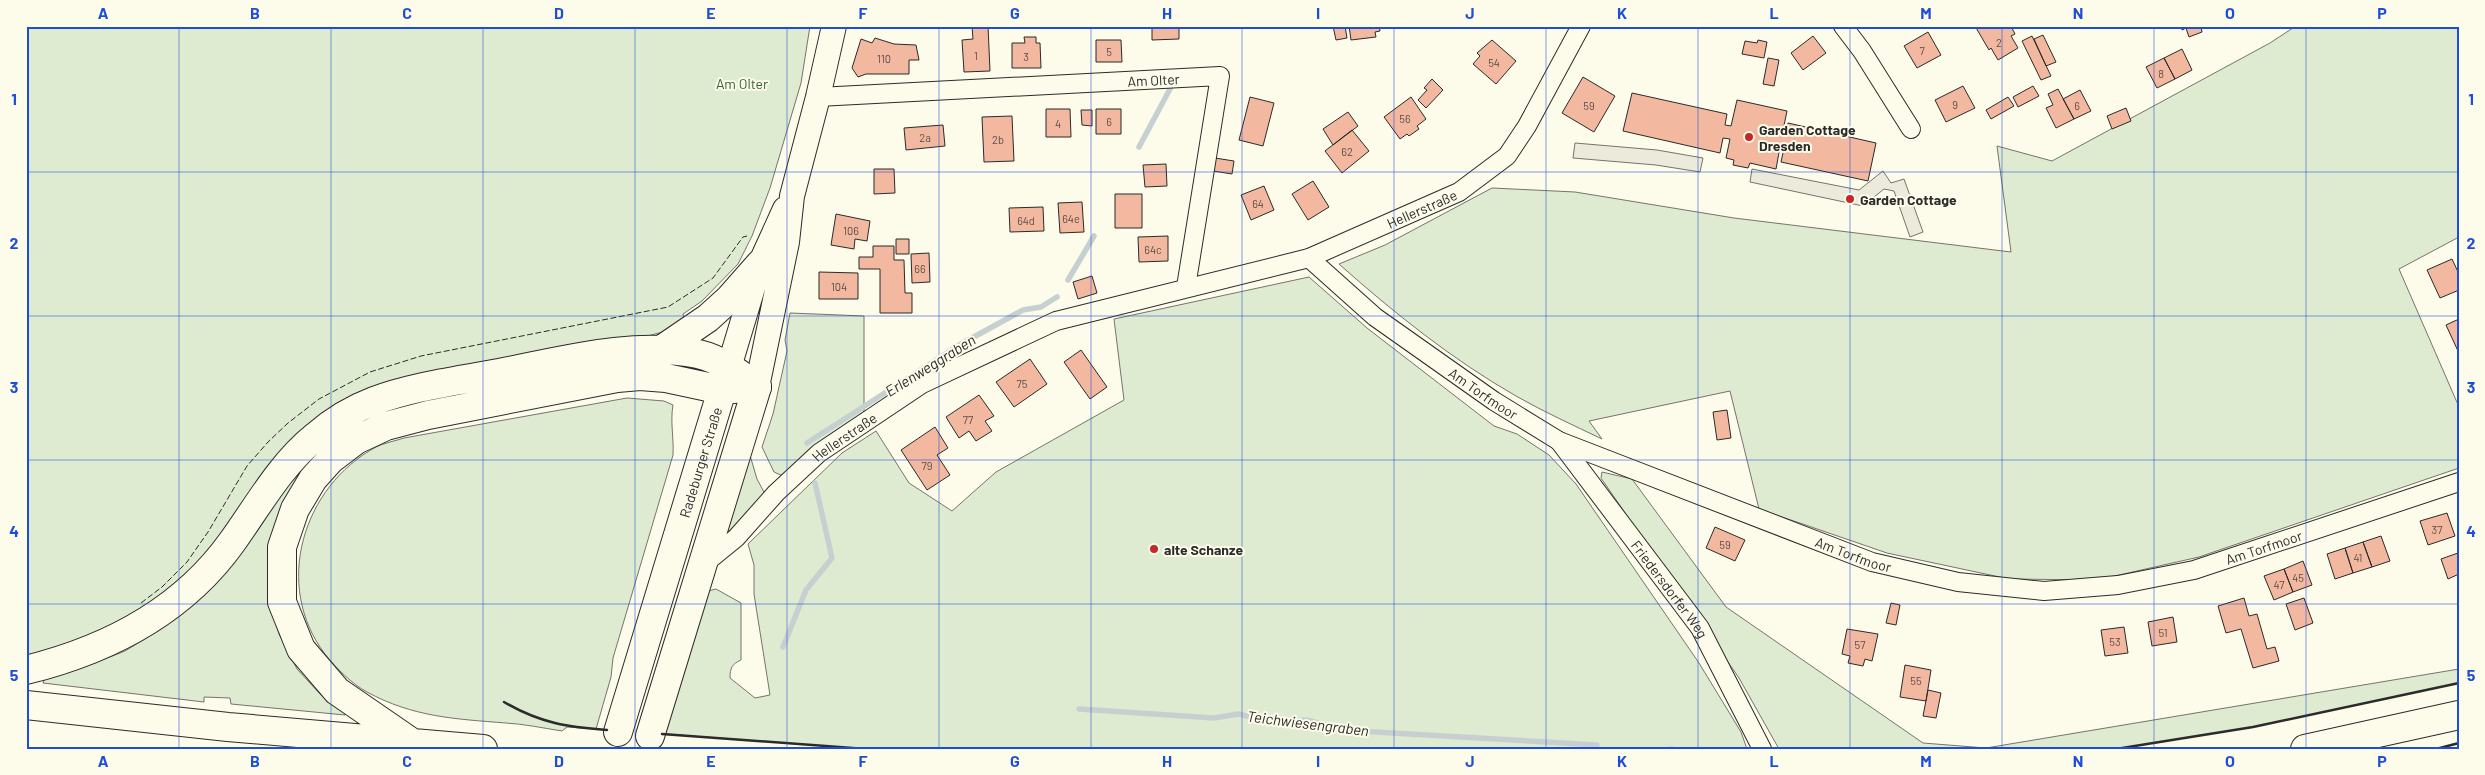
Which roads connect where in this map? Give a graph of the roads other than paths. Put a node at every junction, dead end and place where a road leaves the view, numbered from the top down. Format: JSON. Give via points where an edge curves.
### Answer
{"nodes":[{"id":1,"x":834,"y":26,"type":"edge"},
{"id":2,"x":1581,"y":26,"type":"edge"},
{"id":3,"x":1843,"y":26,"type":"edge"},
{"id":4,"x":818,"y":97,"type":"junction"},
{"id":5,"x":1911,"y":129,"type":"dead end"},
{"id":6,"x":792,"y":196,"type":"junction"},
{"id":7,"x":1309,"y":258,"type":"junction"},
{"id":8,"x":760,"y":264,"type":"junction"},
{"id":9,"x":1186,"y":287,"type":"junction"},
{"id":10,"x":661,"y":350,"type":"junction"},
{"id":11,"x":725,"y":378,"type":"junction"},
{"id":12,"x":757,"y":386,"type":"junction"},
{"id":13,"x":1559,"y":441,"type":"junction"},
{"id":14,"x":2459,"y":482,"type":"edge"},
{"id":15,"x":700,"y":567,"type":"junction"},
{"id":16,"x":26,"y":670,"type":"edge"},
{"id":17,"x":26,"y":705,"type":"edge"},
{"id":18,"x":2459,"y":715,"type":"edge"},
{"id":19,"x":618,"y":732,"type":"dead end"},
{"id":20,"x":650,"y":736,"type":"dead end"},
{"id":21,"x":414,"y":744,"type":"junction"},
{"id":22,"x":483,"y":749,"type":"edge"},
{"id":23,"x":1762,"y":749,"type":"edge"},
{"id":24,"x":2306,"y":749,"type":"edge"}],
"edges":[{"from":1,"to":4,"type":"main road","name":"Radeburger Straße"},
{"from":2,"to":7,"type":"street","name":"Hellerstraße","via":[[1527,126],[1507,156],[1459,192]]},
{"from":3,"to":5,"type":"street"},
{"from":4,"to":6,"type":"main road","name":"Radeburger Straße"},
{"from":4,"to":9,"type":"street","name":"Am Olter","via":[[1220,76]]},
{"from":6,"to":8,"type":"main road","name":"Radeburger Straße","via":[[770,236]]},
{"from":6,"to":12,"type":"main road","name":"Radeburger Straße","via":[[787,242]]},
{"from":7,"to":9,"type":"street","name":"Hellerstraße"},
{"from":7,"to":13,"type":"street","name":"Am Torfmoor","via":[[1375,317],[1494,401]]},
{"from":8,"to":10,"type":"main road","via":[[708,318]]},
{"from":8,"to":11,"type":"main road","name":"Radeburger Straße"},
{"from":9,"to":15,"type":"street","name":"Hellerstraße","via":[[1056,321],[922,384],[836,440],[776,493],[736,538]]},
{"from":10,"to":11,"type":"main road","via":[[700,354]]},
{"from":10,"to":16,"type":"main road","via":[[572,359],[422,387],[374,401],[342,416],[292,459],[230,545],[191,589],[148,622],[105,645]]},
{"from":11,"to":12,"type":"main road"},
{"from":11,"to":19,"type":"main road","name":"Radeburger Straße"},
{"from":11,"to":21,"type":"main road","via":[[640,376],[577,385],[428,415],[386,426],[356,440],[313,479],[295,509],[282,547],[282,602],[301,648],[337,691]]},
{"from":12,"to":15,"type":"main road","name":"Radeburger Straße"},
{"from":13,"to":14,"type":"street","name":"Am Torfmoor","via":[[1872,562],[1958,582],[2044,591],[2118,585],[2194,570]]},
{"from":13,"to":23,"type":"street","name":"Friedersdorfer Weg","via":[[1700,628]]},
{"from":15,"to":20,"type":"main road","name":"Radeburger Straße"},
{"from":17,"to":21,"type":"main road"},
{"from":18,"to":24,"type":"main road"},
{"from":21,"to":22,"type":"main road"}]}
